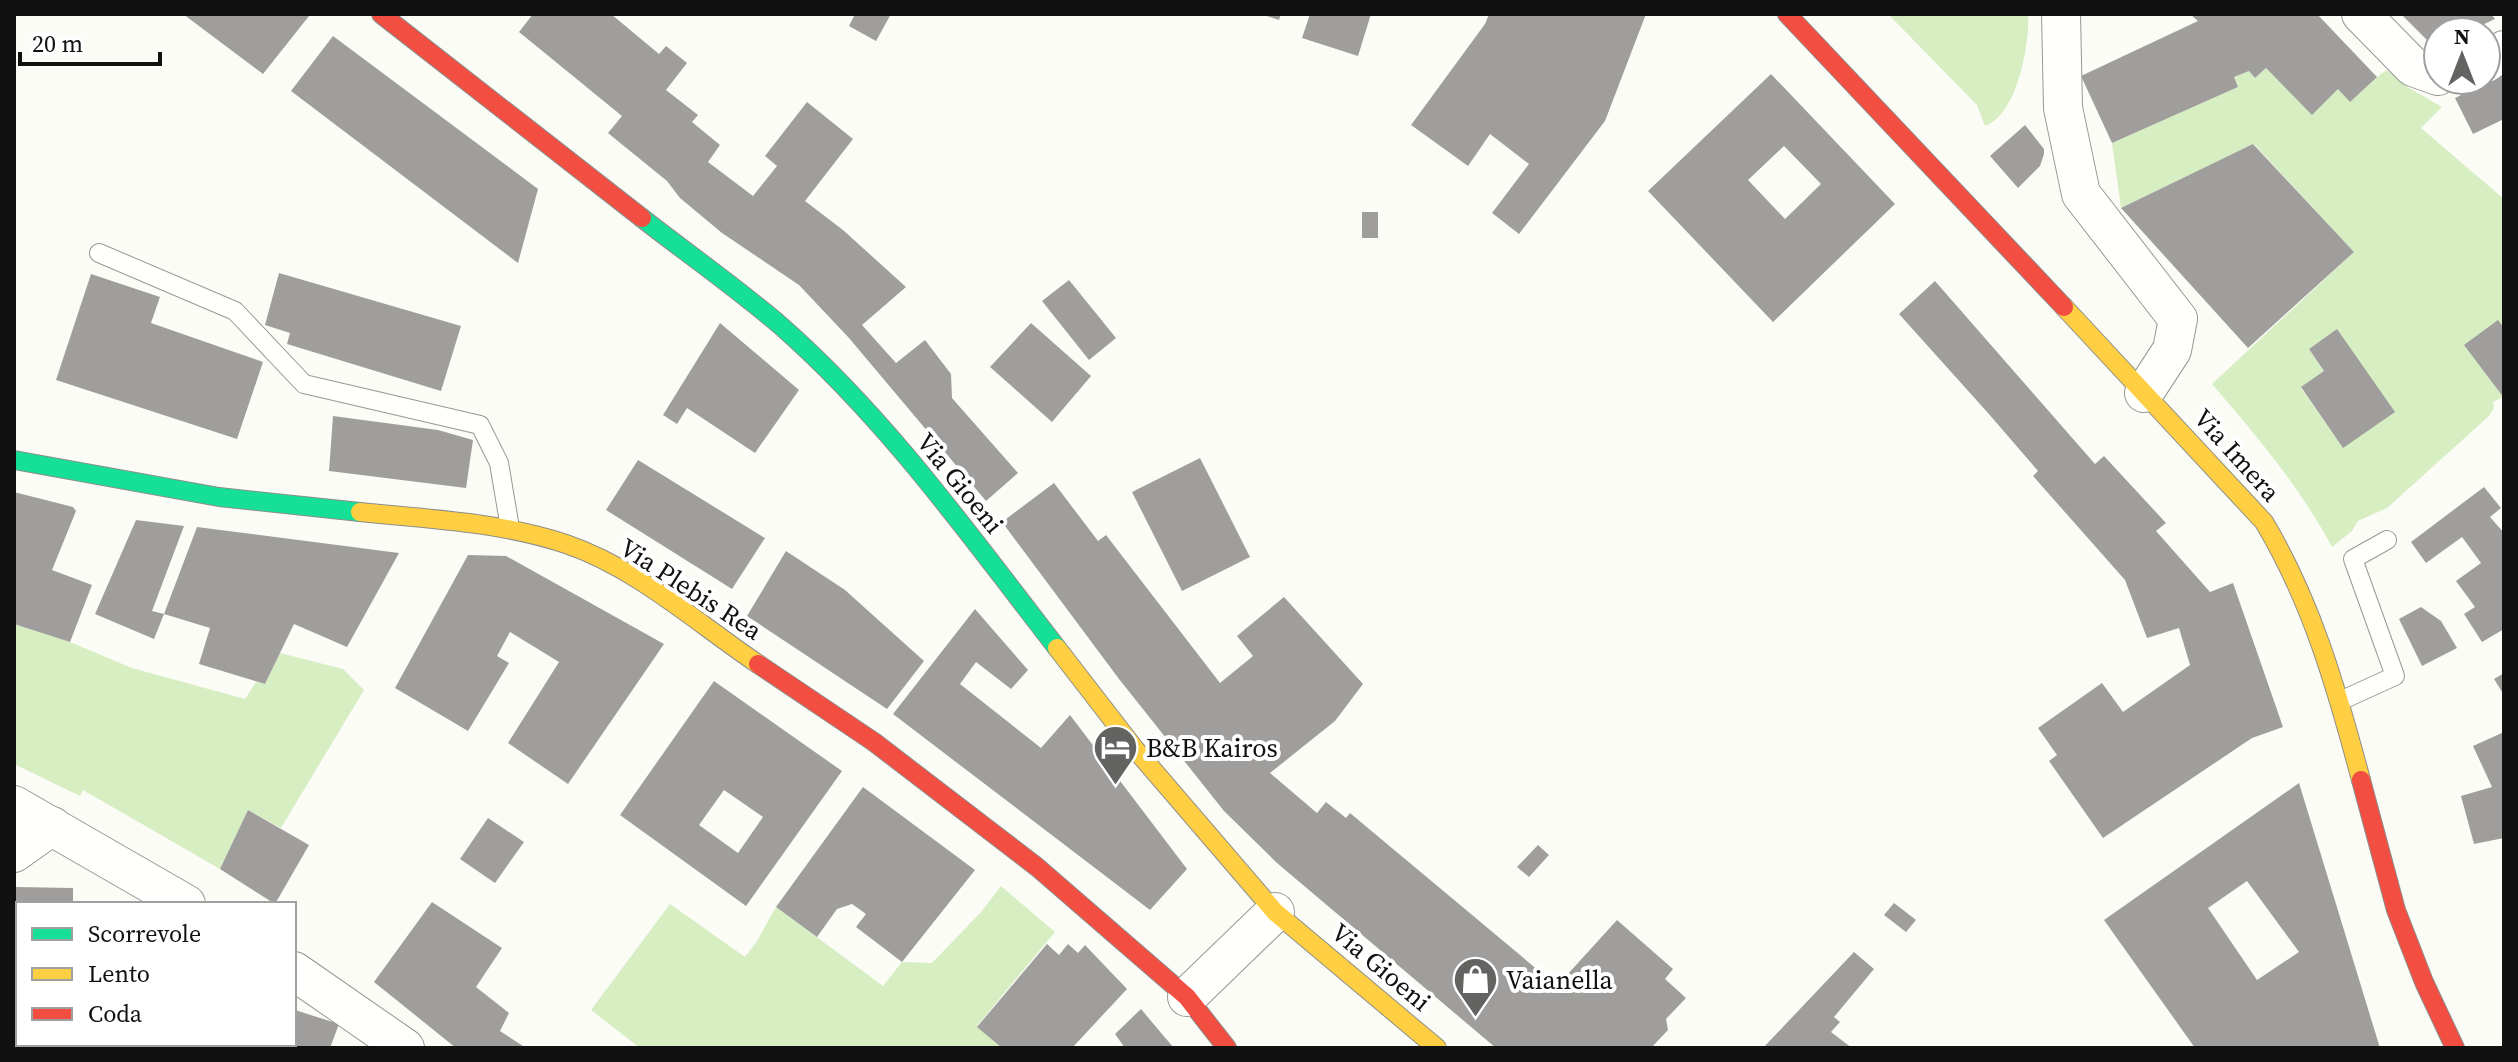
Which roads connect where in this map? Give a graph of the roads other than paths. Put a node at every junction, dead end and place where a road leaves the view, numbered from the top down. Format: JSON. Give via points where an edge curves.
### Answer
{"nodes":[{"id":1,"x":381,"y":14,"type":"edge"},
{"id":2,"x":1787,"y":14,"type":"edge"},
{"id":3,"x":2061,"y":14,"type":"edge"},
{"id":4,"x":2361,"y":14,"type":"edge"},
{"id":5,"x":2422,"y":70,"type":"edge"},
{"id":6,"x":99,"y":253,"type":"dead end"},
{"id":7,"x":2144,"y":393,"type":"junction"},
{"id":8,"x":14,"y":460,"type":"edge"},
{"id":9,"x":510,"y":528,"type":"junction"},
{"id":10,"x":2387,"y":540,"type":"dead end"},
{"id":11,"x":2340,"y":701,"type":"junction"},
{"id":12,"x":14,"y":805,"type":"edge"},
{"id":13,"x":52,"y":826,"type":"junction"},
{"id":14,"x":14,"y":853,"type":"edge"},
{"id":15,"x":183,"y":902,"type":"edge"},
{"id":16,"x":1275,"y":912,"type":"junction"},
{"id":17,"x":296,"y":972,"type":"edge"},
{"id":18,"x":1187,"y":997,"type":"junction"},
{"id":19,"x":405,"y":1048,"type":"edge"},
{"id":20,"x":1227,"y":1048,"type":"edge"},
{"id":21,"x":1437,"y":1048,"type":"edge"},
{"id":22,"x":2455,"y":1048,"type":"edge"}],
"edges":[{"from":1,"to":16,"type":"street","name":"Via Gioeni","via":[[781,326],[870,414],[1135,749]]},
{"from":2,"to":7,"type":"street","name":"Via Imera"},
{"from":3,"to":7,"type":"street","via":[[2063,108],[2081,194],[2178,319],[2172,350]]},
{"from":4,"to":5,"type":"street"},
{"from":6,"to":9,"type":"lane","via":[[235,311],[304,384],[480,425],[499,463]]},
{"from":7,"to":11,"type":"street","name":"Via Imera","via":[[2264,522],[2304,598]]},
{"from":8,"to":9,"type":"street","name":"Via Plebis Rea","via":[[219,497]]},
{"from":9,"to":18,"type":"street","name":"Via Plebis Rea","via":[[569,545],[631,575],[874,742],[1037,867]]},
{"from":10,"to":11,"type":"lane","via":[[2353,559],[2395,676]]},
{"from":11,"to":22,"type":"street","name":"Via Imera","via":[[2396,910]]},
{"from":12,"to":13,"type":"street"},
{"from":13,"to":14,"type":"street"},
{"from":13,"to":15,"type":"street"},
{"from":16,"to":18,"type":"street"},
{"from":16,"to":21,"type":"street","name":"Via Gioeni"},
{"from":17,"to":19,"type":"street"},
{"from":18,"to":20,"type":"street","name":"Via Plebis Rea"}]}
